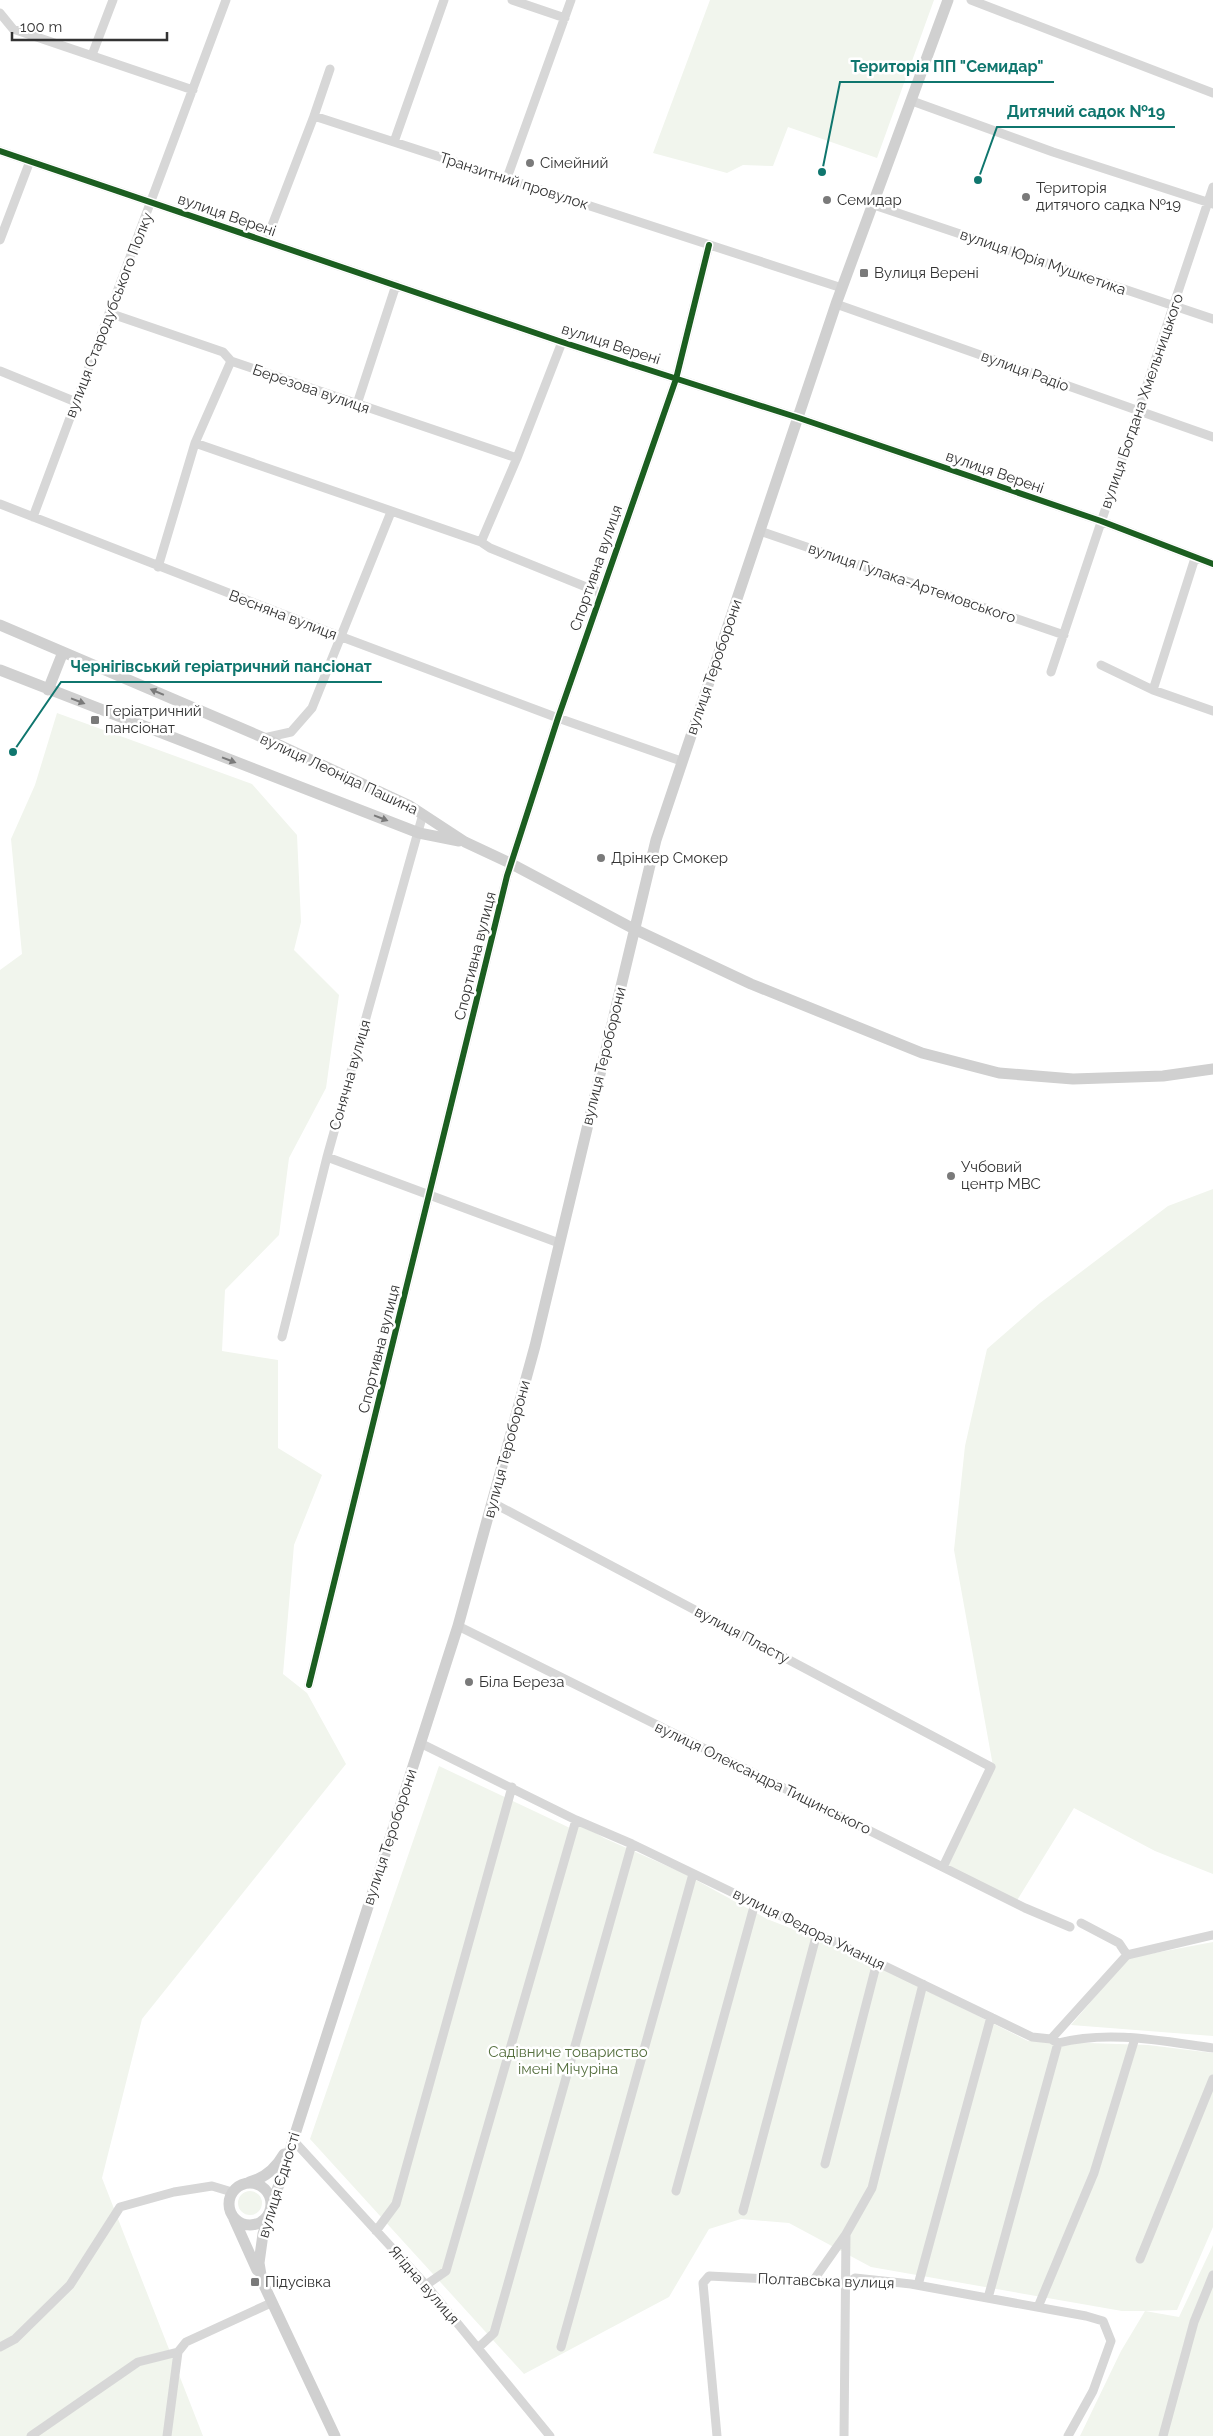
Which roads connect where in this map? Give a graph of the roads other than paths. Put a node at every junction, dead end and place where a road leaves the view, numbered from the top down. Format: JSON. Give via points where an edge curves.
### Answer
{"nodes":[{"id":1,"x":113,"y":0,"type":"edge"},
{"id":2,"x":226,"y":0,"type":"edge"},
{"id":3,"x":444,"y":0,"type":"edge"},
{"id":4,"x":512,"y":0,"type":"edge"},
{"id":5,"x":571,"y":0,"type":"edge"},
{"id":6,"x":948,"y":0,"type":"edge"},
{"id":7,"x":971,"y":0,"type":"edge"},
{"id":8,"x":0,"y":13,"type":"edge"},
{"id":9,"x":565,"y":18,"type":"junction"},
{"id":10,"x":92,"y":56,"type":"junction"},
{"id":11,"x":330,"y":69,"type":"dead end"},
{"id":12,"x":193,"y":90,"type":"junction"},
{"id":13,"x":1213,"y":93,"type":"edge"},
{"id":14,"x":912,"y":100,"type":"junction"},
{"id":15,"x":314,"y":116,"type":"junction"},
{"id":16,"x":394,"y":142,"type":"junction"},
{"id":17,"x":0,"y":151,"type":"edge"},
{"id":18,"x":30,"y":161,"type":"junction"},
{"id":19,"x":507,"y":178,"type":"junction"},
{"id":20,"x":1213,"y":187,"type":"edge"},
{"id":21,"x":152,"y":203,"type":"junction"},
{"id":22,"x":1210,"y":203,"type":"edge"},
{"id":23,"x":874,"y":205,"type":"junction"},
{"id":24,"x":0,"y":240,"type":"edge"},
{"id":25,"x":266,"y":241,"type":"junction"},
{"id":26,"x":709,"y":245,"type":"junction"},
{"id":27,"x":396,"y":285,"type":"junction"},
{"id":28,"x":842,"y":288,"type":"junction"},
{"id":29,"x":836,"y":304,"type":"junction"},
{"id":30,"x":1174,"y":306,"type":"junction"},
{"id":31,"x":109,"y":313,"type":"junction"},
{"id":32,"x":1213,"y":319,"type":"edge"},
{"id":33,"x":562,"y":342,"type":"junction"},
{"id":34,"x":231,"y":362,"type":"junction"},
{"id":35,"x":0,"y":371,"type":"edge"},
{"id":36,"x":676,"y":379,"type":"junction"},
{"id":37,"x":76,"y":402,"type":"junction"},
{"id":38,"x":357,"y":404,"type":"junction"},
{"id":39,"x":1138,"y":412,"type":"junction"},
{"id":40,"x":799,"y":418,"type":"junction"},
{"id":41,"x":1213,"y":437,"type":"edge"},
{"id":42,"x":195,"y":443,"type":"junction"},
{"id":43,"x":517,"y":458,"type":"junction"},
{"id":44,"x":0,"y":504,"type":"edge"},
{"id":45,"x":391,"y":512,"type":"junction"},
{"id":46,"x":33,"y":517,"type":"junction"},
{"id":47,"x":1101,"y":521,"type":"junction"},
{"id":48,"x":760,"y":531,"type":"junction"},
{"id":49,"x":481,"y":542,"type":"junction"},
{"id":50,"x":1194,"y":558,"type":"junction"},
{"id":51,"x":1213,"y":564,"type":"edge"},
{"id":52,"x":158,"y":567,"type":"junction"},
{"id":53,"x":601,"y":592,"type":"junction"},
{"id":54,"x":0,"y":625,"type":"edge"},
{"id":55,"x":1064,"y":635,"type":"junction"},
{"id":56,"x":342,"y":637,"type":"junction"},
{"id":57,"x":63,"y":652,"type":"junction"},
{"id":58,"x":1101,"y":665,"type":"dead end"},
{"id":59,"x":0,"y":670,"type":"edge"},
{"id":60,"x":1052,"y":672,"type":"dead end"},
{"id":61,"x":48,"y":690,"type":"junction"},
{"id":62,"x":1153,"y":690,"type":"junction"},
{"id":63,"x":1213,"y":711,"type":"edge"},
{"id":64,"x":558,"y":718,"type":"junction"},
{"id":65,"x":264,"y":738,"type":"junction"},
{"id":66,"x":681,"y":760,"type":"junction"},
{"id":67,"x":424,"y":814,"type":"junction"},
{"id":68,"x":418,"y":833,"type":"junction"},
{"id":69,"x":465,"y":842,"type":"junction"},
{"id":70,"x":510,"y":863,"type":"junction"},
{"id":71,"x":634,"y":928,"type":"junction"},
{"id":72,"x":1213,"y":1069,"type":"edge"},
{"id":73,"x":327,"y":1156,"type":"junction"},
{"id":74,"x":429,"y":1195,"type":"junction"},
{"id":75,"x":559,"y":1243,"type":"junction"},
{"id":76,"x":282,"y":1337,"type":"dead end"},
{"id":77,"x":493,"y":1503,"type":"junction"},
{"id":78,"x":458,"y":1626,"type":"junction"},
{"id":79,"x":309,"y":1685,"type":"dead end"},
{"id":80,"x":420,"y":1743,"type":"junction"},
{"id":81,"x":512,"y":1787,"type":"junction"},
{"id":82,"x":576,"y":1820,"type":"junction"},
{"id":83,"x":632,"y":1844,"type":"junction"},
{"id":84,"x":944,"y":1867,"type":"junction"},
{"id":85,"x":693,"y":1874,"type":"junction"},
{"id":86,"x":755,"y":1904,"type":"junction"},
{"id":87,"x":1081,"y":1923,"type":"dead end"},
{"id":88,"x":1070,"y":1928,"type":"dead end"},
{"id":89,"x":817,"y":1933,"type":"junction"},
{"id":90,"x":1213,"y":1936,"type":"edge"},
{"id":91,"x":1127,"y":1955,"type":"junction"},
{"id":92,"x":877,"y":1962,"type":"junction"},
{"id":93,"x":923,"y":1984,"type":"junction"},
{"id":94,"x":991,"y":2017,"type":"junction"},
{"id":95,"x":1135,"y":2038,"type":"junction"},
{"id":96,"x":1055,"y":2041,"type":"junction"},
{"id":97,"x":1213,"y":2048,"type":"edge"},
{"id":98,"x":1213,"y":2079,"type":"edge"},
{"id":99,"x":298,"y":2124,"type":"joint"},
{"id":100,"x":293,"y":2140,"type":"junction"},
{"id":101,"x":825,"y":2164,"type":"dead end"},
{"id":102,"x":249,"y":2182,"type":"junction"},
{"id":103,"x":676,"y":2191,"type":"dead end"},
{"id":104,"x":232,"y":2192,"type":"junction"},
{"id":105,"x":743,"y":2211,"type":"dead end"},
{"id":106,"x":269,"y":2212,"type":"junction"},
{"id":107,"x":233,"y":2217,"type":"junction"},
{"id":108,"x":376,"y":2231,"type":"junction"},
{"id":109,"x":846,"y":2234,"type":"junction"},
{"id":110,"x":1140,"y":2260,"type":"dead end"},
{"id":111,"x":1213,"y":2275,"type":"edge"},
{"id":112,"x":262,"y":2281,"type":"junction"},
{"id":113,"x":813,"y":2281,"type":"junction"},
{"id":114,"x":847,"y":2283,"type":"junction"},
{"id":115,"x":426,"y":2285,"type":"junction"},
{"id":116,"x":918,"y":2285,"type":"junction"},
{"id":117,"x":988,"y":2298,"type":"junction"},
{"id":118,"x":272,"y":2303,"type":"junction"},
{"id":119,"x":1038,"y":2308,"type":"junction"},
{"id":120,"x":0,"y":2346,"type":"edge"},
{"id":121,"x":561,"y":2347,"type":"dead end"},
{"id":122,"x":478,"y":2348,"type":"junction"},
{"id":123,"x":178,"y":2352,"type":"junction"},
{"id":124,"x":31,"y":2436,"type":"edge"},
{"id":125,"x":166,"y":2436,"type":"edge"},
{"id":126,"x":335,"y":2436,"type":"edge"},
{"id":127,"x":550,"y":2436,"type":"edge"},
{"id":128,"x":717,"y":2436,"type":"edge"},
{"id":129,"x":844,"y":2436,"type":"edge"},
{"id":130,"x":1068,"y":2436,"type":"edge"},
{"id":131,"x":1163,"y":2436,"type":"edge"}],
"edges":[{"from":1,"to":10,"type":"street"},
{"from":2,"to":12,"type":"street","name":"вулиця Стародубського Полку"},
{"from":3,"to":16,"type":"street"},
{"from":4,"to":9,"type":"street"},
{"from":5,"to":9,"type":"street"},
{"from":6,"to":14,"type":"main road","name":"вулиця Тероборони"},
{"from":7,"to":13,"type":"street"},
{"from":8,"to":10,"type":"street","via":[[13,29]]},
{"from":9,"to":19,"type":"street"},
{"from":10,"to":12,"type":"street"},
{"from":11,"to":15,"type":"street"},
{"from":12,"to":21,"type":"street","name":"вулиця Стародубського Полку"},
{"from":14,"to":22,"type":"street","via":[[1053,152]]},
{"from":14,"to":23,"type":"main road","name":"вулиця Тероборони"},
{"from":15,"to":16,"type":"street","name":"Транзитний провулок"},
{"from":15,"to":25,"type":"street"},
{"from":16,"to":19,"type":"street","name":"Транзитний провулок"},
{"from":17,"to":18,"type":"street","name":"вулиця Верені"},
{"from":18,"to":21,"type":"street","name":"вулиця Верені"},
{"from":18,"to":24,"type":"street"},
{"from":19,"to":26,"type":"street","name":"Транзитний провулок"},
{"from":20,"to":22,"type":"street","name":"вулиця Богдана Хмельницького"},
{"from":21,"to":25,"type":"street","name":"вулиця Верені"},
{"from":21,"to":31,"type":"street","name":"вулиця Стародубського Полку"},
{"from":22,"to":30,"type":"street","name":"вулиця Богдана Хмельницького"},
{"from":23,"to":28,"type":"main road","name":"вулиця Тероборони"},
{"from":23,"to":30,"type":"street","name":"вулиця Юрія Мушкетика"},
{"from":25,"to":27,"type":"street","name":"вулиця Верені"},
{"from":26,"to":28,"type":"street","name":"Транзитний провулок"},
{"from":26,"to":36,"type":"street","name":"Спортивна вулиця"},
{"from":27,"to":33,"type":"street","name":"вулиця Верені"},
{"from":27,"to":38,"type":"street"},
{"from":28,"to":29,"type":"main road","name":"вулиця Тероборони"},
{"from":29,"to":39,"type":"street","name":"вулиця Радіо"},
{"from":29,"to":40,"type":"main road","name":"вулиця Тероборони"},
{"from":30,"to":32,"type":"street","name":"вулиця Юрія Мушкетика"},
{"from":30,"to":39,"type":"street","name":"вулиця Богдана Хмельницького"},
{"from":31,"to":34,"type":"street","name":"Березова вулиця","via":[[223,352]]},
{"from":31,"to":37,"type":"street","name":"вулиця Стародубського Полку"},
{"from":33,"to":36,"type":"street","name":"вулиця Верені"},
{"from":33,"to":43,"type":"street"},
{"from":34,"to":38,"type":"street","name":"Березова вулиця"},
{"from":34,"to":42,"type":"street"},
{"from":35,"to":37,"type":"street"},
{"from":36,"to":40,"type":"street","name":"вулиця Верені"},
{"from":36,"to":53,"type":"street","name":"Спортивна вулиця"},
{"from":37,"to":46,"type":"street","name":"вулиця Стародубського Полку"},
{"from":38,"to":43,"type":"street","name":"Березова вулиця"},
{"from":39,"to":41,"type":"street","name":"вулиця Радіо"},
{"from":39,"to":47,"type":"street","name":"вулиця Богдана Хмельницького"},
{"from":40,"to":47,"type":"street","name":"вулиця Верені"},
{"from":40,"to":48,"type":"main road","name":"вулиця Тероборони"},
{"from":42,"to":45,"type":"street"},
{"from":42,"to":52,"type":"street"},
{"from":43,"to":49,"type":"street"},
{"from":44,"to":46,"type":"street","name":"Весняна вулиця"},
{"from":45,"to":49,"type":"street"},
{"from":45,"to":56,"type":"street"},
{"from":46,"to":52,"type":"street","name":"Весняна вулиця"},
{"from":47,"to":50,"type":"street","name":"вулиця Верені"},
{"from":47,"to":55,"type":"street","name":"вулиця Богдана Хмельницького"},
{"from":48,"to":55,"type":"street","name":"вулиця Гулака-Артемовського"},
{"from":48,"to":66,"type":"main road","name":"вулиця Тероборони"},
{"from":49,"to":53,"type":"street"},
{"from":50,"to":51,"type":"street","name":"вулиця Верені"},
{"from":50,"to":62,"type":"street"},
{"from":52,"to":56,"type":"street","name":"Весняна вулиця"},
{"from":53,"to":64,"type":"street","name":"Спортивна вулиця"},
{"from":54,"to":57,"type":"main road","name":"вулиця Леоніда Пашина"},
{"from":55,"to":60,"type":"street","name":"вулиця Богдана Хмельницького"},
{"from":56,"to":64,"type":"street","name":"Весняна вулиця"},
{"from":56,"to":65,"type":"street","via":[[312,708],[291,732]]},
{"from":57,"to":61,"type":"main road"},
{"from":65,"to":57,"type":"main road","name":"вулиця Леоніда Пашина","one_way":true},
{"from":58,"to":62,"type":"street"},
{"from":59,"to":61,"type":"main road","name":"вулиця Леоніда Пашина"},
{"from":61,"to":68,"type":"main road","name":"вулиця Леоніда Пашина","one_way":true},
{"from":62,"to":63,"type":"street"},
{"from":64,"to":66,"type":"street","name":"Весняна вулиця"},
{"from":64,"to":70,"type":"street","name":"Спортивна вулиця"},
{"from":65,"to":67,"type":"main road","name":"вулиця Леоніда Пашина"},
{"from":66,"to":71,"type":"main road","name":"вулиця Тероборони"},
{"from":67,"to":68,"type":"street","name":"Сонячна вулиця"},
{"from":67,"to":69,"type":"main road","name":"вулиця Леоніда Пашина"},
{"from":68,"to":69,"type":"main road","name":"вулиця Леоніда Пашина"},
{"from":68,"to":73,"type":"street","name":"Сонячна вулиця"},
{"from":69,"to":70,"type":"main road"},
{"from":70,"to":71,"type":"main road"},
{"from":70,"to":74,"type":"street","name":"Спортивна вулиця"},
{"from":71,"to":72,"type":"main road","via":[[768,992],[828,1016],[922,1053],[999,1073],[1073,1080],[1163,1076]]},
{"from":71,"to":75,"type":"main road","name":"вулиця Тероборони"},
{"from":73,"to":74,"type":"street"},
{"from":73,"to":76,"type":"street","name":"Сонячна вулиця"},
{"from":74,"to":75,"type":"street"},
{"from":74,"to":79,"type":"street","name":"Спортивна вулиця"},
{"from":75,"to":77,"type":"main road","name":"вулиця Тероборони"},
{"from":77,"to":78,"type":"main road","name":"вулиця Тероборони"},
{"from":77,"to":84,"type":"street","name":"вулиця Пласту","via":[[991,1767]]},
{"from":78,"to":80,"type":"main road","name":"вулиця Тероборони"},
{"from":78,"to":84,"type":"street","name":"вулиця Олександра Тищинського"},
{"from":80,"to":81,"type":"street","name":"вулиця Федора Уманця"},
{"from":80,"to":99,"type":"main road","name":"вулиця Тероборони"},
{"from":81,"to":82,"type":"street","name":"вулиця Федора Уманця"},
{"from":81,"to":108,"type":"street","via":[[396,2204]]},
{"from":82,"to":83,"type":"street","name":"вулиця Федора Уманця"},
{"from":82,"to":115,"type":"street","via":[[446,2271]]},
{"from":83,"to":85,"type":"street","name":"вулиця Федора Уманця"},
{"from":83,"to":122,"type":"street","via":[[494,2333]]},
{"from":84,"to":88,"type":"street","name":"вулиця Олександра Тищинського"},
{"from":85,"to":86,"type":"street","name":"вулиця Федора Уманця"},
{"from":85,"to":121,"type":"street"},
{"from":86,"to":89,"type":"street","name":"вулиця Федора Уманця"},
{"from":86,"to":103,"type":"street"},
{"from":87,"to":91,"type":"street","via":[[1119,1943]]},
{"from":89,"to":92,"type":"street","name":"вулиця Федора Уманця"},
{"from":89,"to":105,"type":"street"},
{"from":90,"to":91,"type":"street"},
{"from":91,"to":96,"type":"street"},
{"from":92,"to":93,"type":"street","name":"вулиця Федора Уманця"},
{"from":92,"to":101,"type":"street"},
{"from":93,"to":94,"type":"street","name":"вулиця Федора Уманця"},
{"from":93,"to":109,"type":"street","via":[[872,2188]]},
{"from":94,"to":96,"type":"street","name":"вулиця Федора Уманця","via":[[1032,2037]]},
{"from":94,"to":116,"type":"street"},
{"from":95,"to":96,"type":"street","name":"вулиця Федора Уманця","via":[[1080,2037]]},
{"from":95,"to":97,"type":"street","name":"вулиця Федора Уманця"},
{"from":95,"to":119,"type":"street","via":[[1094,2173]]},
{"from":96,"to":117,"type":"street"},
{"from":98,"to":110,"type":"street"},
{"from":99,"to":100,"type":"main road","name":"вулиця Єдності"},
{"from":100,"to":102,"type":"main road","via":[[272,2170]]},
{"from":100,"to":106,"type":"main road","name":"вулиця Єдності"},
{"from":100,"to":108,"type":"street","name":"Ягідна вулиця"},
{"from":102,"to":104,"type":"main road"},
{"from":102,"to":106,"type":"main road","via":[[267,2192],[271,2202]]},
{"from":104,"to":107,"type":"main road","via":[[229,2207]]},
{"from":104,"to":120,"type":"street","via":[[212,2186],[174,2192],[120,2207],[70,2285],[15,2339]]},
{"from":106,"to":107,"type":"main road","via":[[260,2223],[250,2225]]},
{"from":106,"to":112,"type":"main road","name":"вулиця Єдності","via":[[259,2249]]},
{"from":107,"to":112,"type":"main road"},
{"from":108,"to":115,"type":"street","name":"Ягідна вулиця"},
{"from":109,"to":113,"type":"street"},
{"from":109,"to":114,"type":"street"},
{"from":111,"to":131,"type":"street","via":[[1194,2322]]},
{"from":112,"to":118,"type":"main road","name":"вулиця Єдності"},
{"from":113,"to":114,"type":"street","name":"Полтавська вулиця"},
{"from":113,"to":128,"type":"street","name":"Полтавська вулиця","via":[[709,2276],[703,2283]]},
{"from":114,"to":116,"type":"street","name":"Полтавська вулиця","via":[[855,2278]]},
{"from":114,"to":129,"type":"street"},
{"from":115,"to":122,"type":"street","name":"Ягідна вулиця"},
{"from":116,"to":117,"type":"street","name":"Полтавська вулиця"},
{"from":117,"to":119,"type":"street","name":"Полтавська вулиця"},
{"from":118,"to":123,"type":"street","via":[[186,2342]]},
{"from":118,"to":126,"type":"main road","name":"вулиця Єдності"},
{"from":119,"to":130,"type":"street","name":"Полтавська вулиця","via":[[1103,2322],[1110,2341],[1093,2391]]},
{"from":122,"to":127,"type":"street","name":"Ягідна вулиця"},
{"from":123,"to":124,"type":"street","via":[[138,2362]]},
{"from":123,"to":125,"type":"street"}]}
